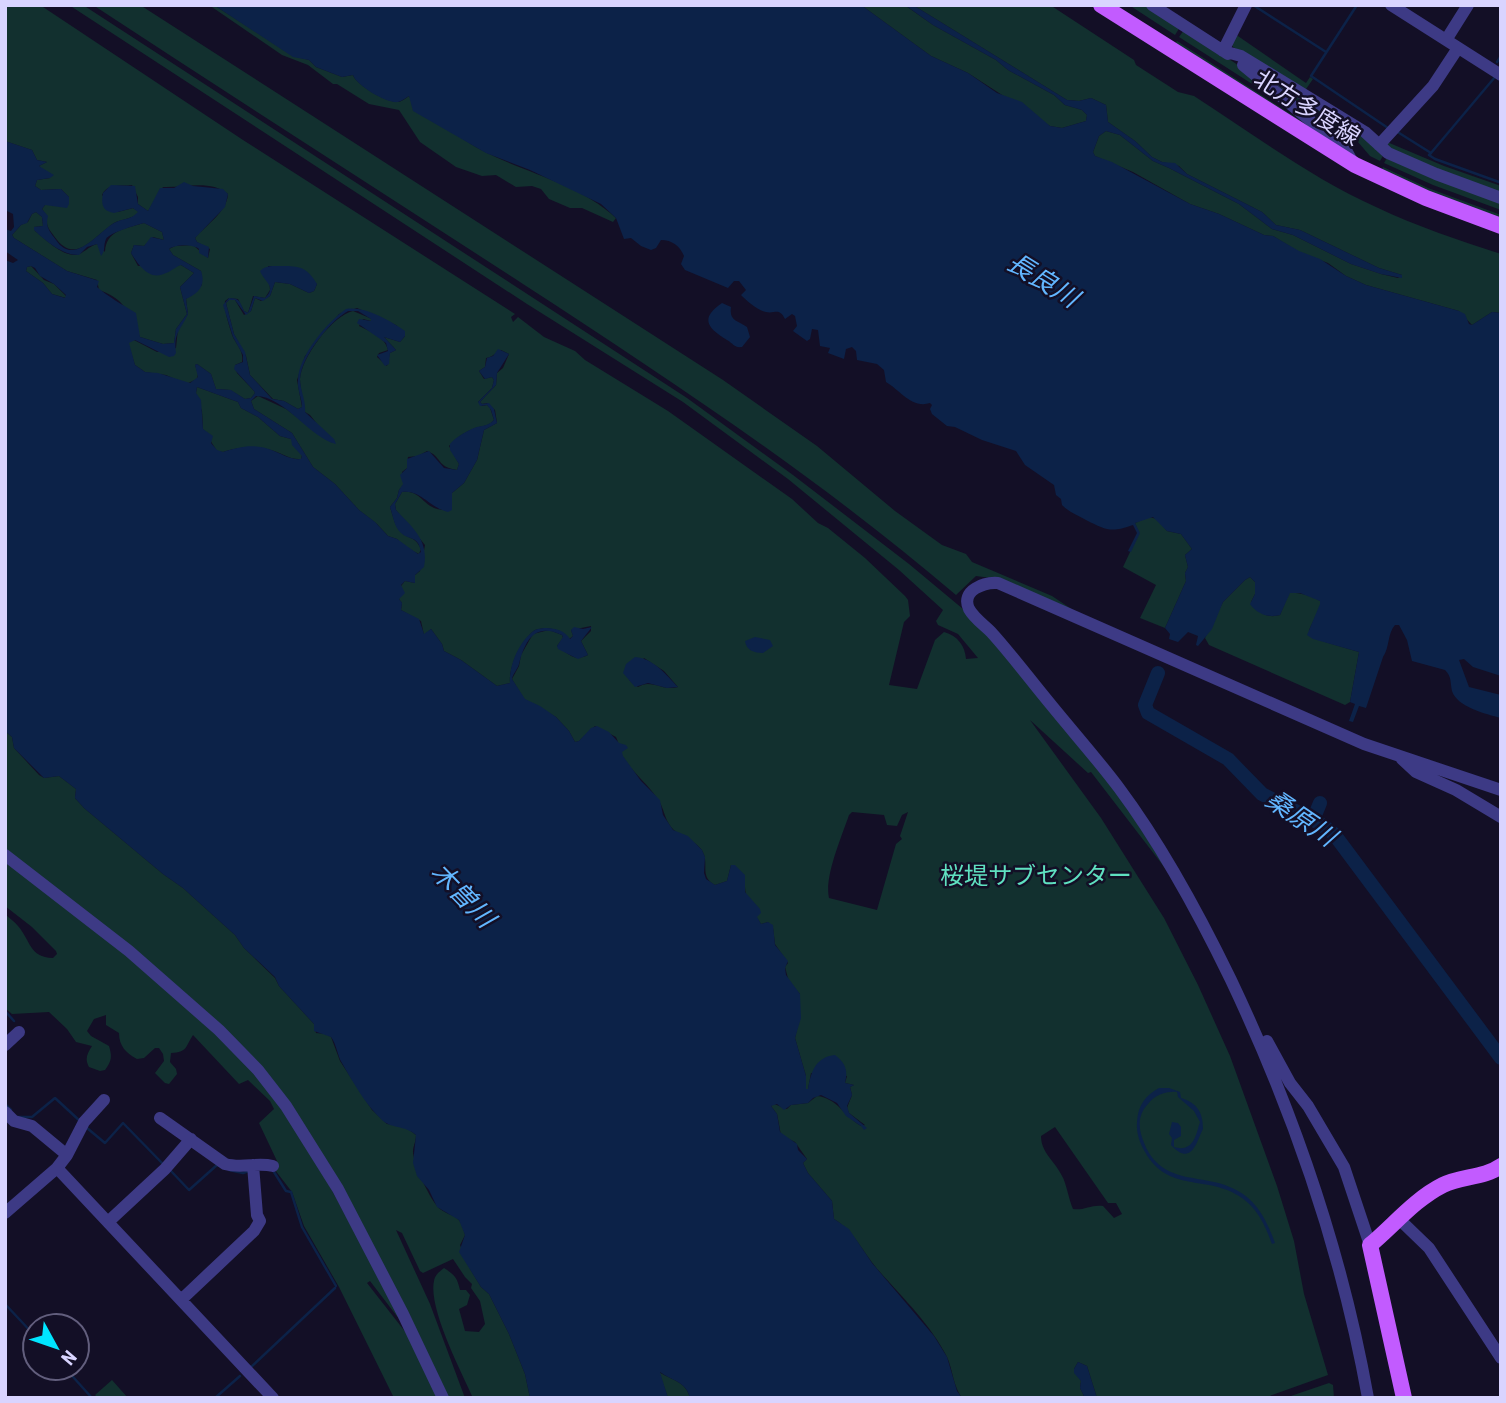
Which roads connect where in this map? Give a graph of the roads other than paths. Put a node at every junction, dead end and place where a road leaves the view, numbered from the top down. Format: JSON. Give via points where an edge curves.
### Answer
{"nodes":[{"id":1,"x":1101,"y":5,"type":"edge"},
{"id":2,"x":1152,"y":5,"type":"edge"},
{"id":3,"x":1246,"y":5,"type":"edge"},
{"id":4,"x":1391,"y":5,"type":"edge"},
{"id":5,"x":1468,"y":5,"type":"edge"},
{"id":6,"x":1446,"y":40,"type":"junction"},
{"id":7,"x":1458,"y":48,"type":"junction"},
{"id":8,"x":1223,"y":51,"type":"junction"},
{"id":9,"x":1501,"y":75,"type":"edge"},
{"id":10,"x":1380,"y":145,"type":"junction"},
{"id":11,"x":1355,"y":165,"type":"junction"},
{"id":12,"x":1501,"y":198,"type":"edge"},
{"id":13,"x":1501,"y":226,"type":"edge"},
{"id":14,"x":1400,"y":756,"type":"junction"},
{"id":15,"x":1501,"y":790,"type":"edge"},
{"id":16,"x":1501,"y":817,"type":"edge"},
{"id":17,"x":5,"y":855,"type":"edge"},
{"id":18,"x":1247,"y":1014,"type":"junction"},
{"id":19,"x":19,"y":1032,"type":"dead end"},
{"id":20,"x":5,"y":1045,"type":"edge"},
{"id":21,"x":104,"y":1100,"type":"dead end"},
{"id":22,"x":5,"y":1112,"type":"edge"},
{"id":23,"x":160,"y":1118,"type":"dead end"},
{"id":24,"x":191,"y":1139,"type":"junction"},
{"id":25,"x":67,"y":1155,"type":"junction"},
{"id":26,"x":253,"y":1166,"type":"junction"},
{"id":27,"x":273,"y":1166,"type":"dead end"},
{"id":28,"x":1501,"y":1167,"type":"edge"},
{"id":29,"x":57,"y":1168,"type":"junction"},
{"id":30,"x":5,"y":1213,"type":"edge"},
{"id":31,"x":1399,"y":1219,"type":"junction"},
{"id":32,"x":108,"y":1222,"type":"junction"},
{"id":33,"x":1370,"y":1245,"type":"junction"},
{"id":34,"x":181,"y":1300,"type":"junction"},
{"id":35,"x":1501,"y":1358,"type":"edge"},
{"id":36,"x":273,"y":1398,"type":"edge"},
{"id":37,"x":443,"y":1398,"type":"edge"},
{"id":38,"x":1368,"y":1398,"type":"edge"},
{"id":39,"x":1404,"y":1398,"type":"edge"}],
"edges":[{"from":1,"to":11,"type":"main road","name":"北方多度線"},
{"from":2,"to":8,"type":"street"},
{"from":3,"to":8,"type":"street"},
{"from":4,"to":6,"type":"street"},
{"from":5,"to":6,"type":"street"},
{"from":6,"to":7,"type":"street"},
{"from":7,"to":9,"type":"street"},
{"from":7,"to":10,"type":"street","via":[[1433,86]]},
{"from":8,"to":10,"type":"street","via":[[1241,56]]},
{"from":8,"to":11,"type":"street","via":[[1346,150]]},
{"from":10,"to":12,"type":"street","via":[[1388,153]]},
{"from":11,"to":13,"type":"main road","name":"北方多度線"},
{"from":14,"to":15,"type":"street"},
{"from":14,"to":16,"type":"street","via":[[1416,772]]},
{"from":14,"to":18,"type":"street","via":[[1296,716],[999,583],[980,585],[971,594],[968,607],[1119,788],[1154,840],[1195,909]]},
{"from":17,"to":37,"type":"street","via":[[129,951],[258,1070],[338,1189]]},
{"from":18,"to":33,"type":"street","via":[[1344,1167]]},
{"from":18,"to":38,"type":"street","via":[[1318,1198]]},
{"from":19,"to":20,"type":"street"},
{"from":21,"to":25,"type":"street","via":[[84,1122]]},
{"from":22,"to":25,"type":"street","via":[[14,1121],[32,1126]]},
{"from":23,"to":24,"type":"street"},
{"from":24,"to":26,"type":"street","via":[[225,1164]]},
{"from":24,"to":32,"type":"street"},
{"from":25,"to":29,"type":"street"},
{"from":26,"to":27,"type":"street"},
{"from":26,"to":34,"type":"street","via":[[260,1221]]},
{"from":28,"to":31,"type":"main road","via":[[1444,1184]]},
{"from":29,"to":30,"type":"street"},
{"from":29,"to":32,"type":"street"},
{"from":31,"to":33,"type":"main road"},
{"from":31,"to":35,"type":"street","via":[[1429,1248]]},
{"from":32,"to":34,"type":"street"},
{"from":33,"to":39,"type":"main road"},
{"from":34,"to":36,"type":"street"}]}
